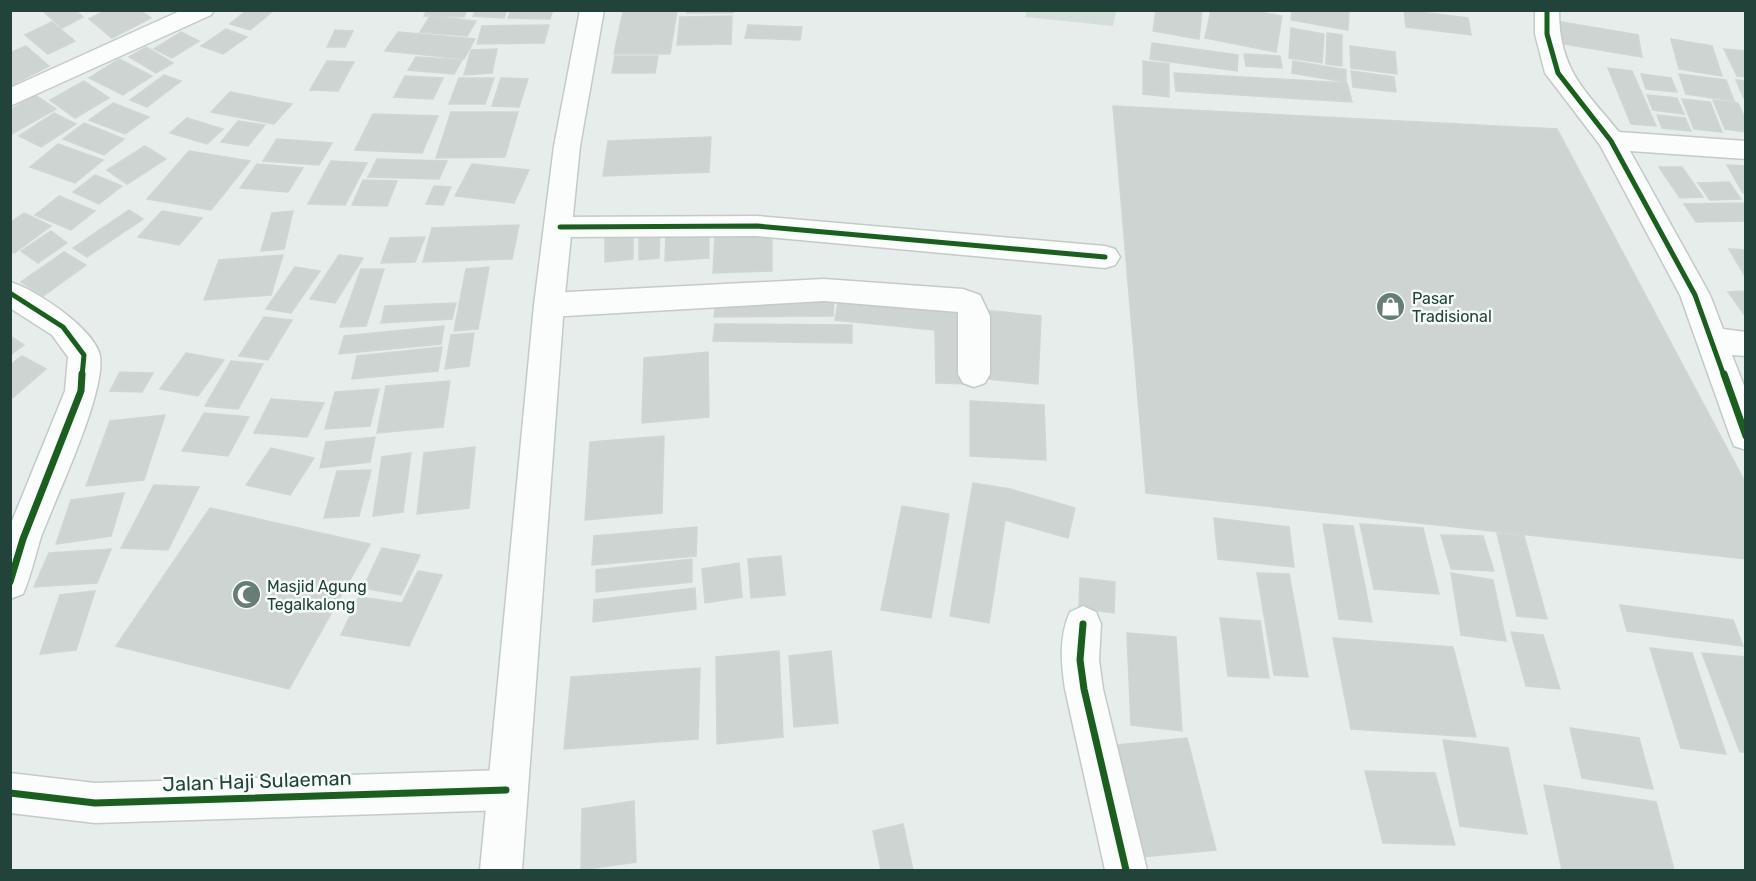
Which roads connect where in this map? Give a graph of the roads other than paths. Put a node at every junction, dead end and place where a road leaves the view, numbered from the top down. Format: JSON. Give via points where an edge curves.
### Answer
{"nodes":[{"id":1,"x":203,"y":10,"type":"edge"},
{"id":2,"x":592,"y":10,"type":"edge"},
{"id":3,"x":1547,"y":10,"type":"edge"},
{"id":4,"x":10,"y":98,"type":"edge"},
{"id":5,"x":1611,"y":141,"type":"junction"},
{"id":6,"x":1746,"y":150,"type":"edge"},
{"id":7,"x":560,"y":227,"type":"junction"},
{"id":8,"x":1105,"y":257,"type":"dead end"},
{"id":9,"x":10,"y":293,"type":"edge"},
{"id":10,"x":549,"y":304,"type":"junction"},
{"id":11,"x":1713,"y":340,"type":"junction"},
{"id":12,"x":1746,"y":345,"type":"edge"},
{"id":13,"x":974,"y":374,"type":"dead end"},
{"id":14,"x":1746,"y":436,"type":"edge"},
{"id":15,"x":10,"y":582,"type":"edge"},
{"id":16,"x":1083,"y":624,"type":"dead end"},
{"id":17,"x":506,"y":790,"type":"junction"},
{"id":18,"x":10,"y":793,"type":"edge"},
{"id":19,"x":501,"y":870,"type":"edge"},
{"id":20,"x":1126,"y":870,"type":"edge"}],
"edges":[{"from":1,"to":4,"type":"street"},
{"from":2,"to":7,"type":"street","via":[[567,146]]},
{"from":3,"to":5,"type":"street","via":[[1546,34],[1558,73]]},
{"from":5,"to":6,"type":"street"},
{"from":5,"to":11,"type":"street","via":[[1695,295]]},
{"from":7,"to":8,"type":"street","via":[[757,226]]},
{"from":7,"to":10,"type":"street"},
{"from":9,"to":15,"type":"street","via":[[63,327],[84,355],[81,392]]},
{"from":10,"to":13,"type":"street","via":[[824,290],[963,301],[969,303],[975,316]]},
{"from":10,"to":17,"type":"street"},
{"from":11,"to":12,"type":"street"},
{"from":11,"to":14,"type":"street"},
{"from":16,"to":20,"type":"street","via":[[1080,660],[1084,689]]},
{"from":17,"to":18,"type":"street","name":"Jalan Haji Sulaeman","via":[[95,803]]},
{"from":17,"to":19,"type":"street"}]}
